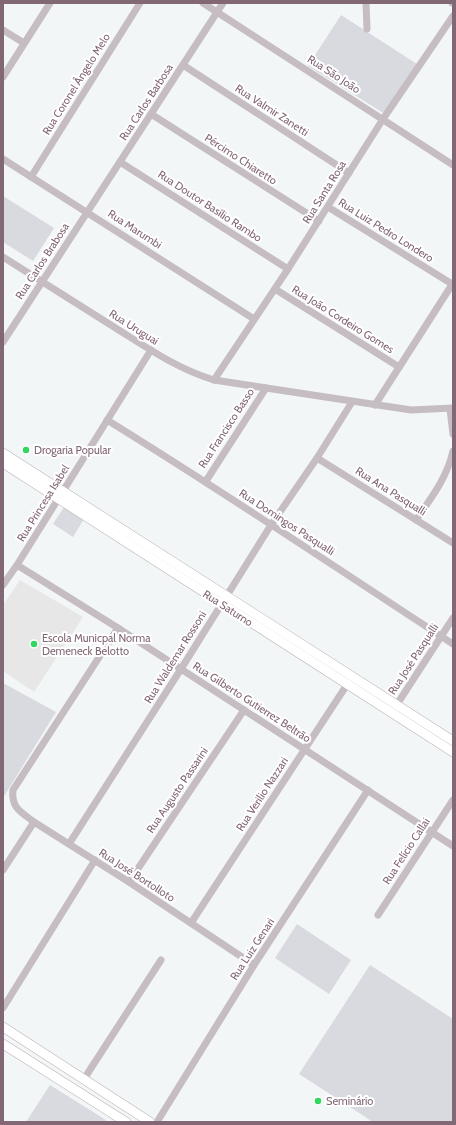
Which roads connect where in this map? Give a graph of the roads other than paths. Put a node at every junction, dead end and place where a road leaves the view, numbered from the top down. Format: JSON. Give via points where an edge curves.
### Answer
{"nodes":[{"id":1,"x":50,"y":3,"type":"edge"},
{"id":2,"x":140,"y":3,"type":"edge"},
{"id":3,"x":203,"y":3,"type":"edge"},
{"id":4,"x":223,"y":3,"type":"edge"},
{"id":5,"x":366,"y":3,"type":"edge"},
{"id":6,"x":217,"y":12,"type":"junction"},
{"id":7,"x":453,"y":16,"type":"edge"},
{"id":8,"x":367,"y":29,"type":"dead end"},
{"id":9,"x":3,"y":30,"type":"edge"},
{"id":10,"x":24,"y":43,"type":"junction"},
{"id":11,"x":183,"y":65,"type":"junction"},
{"id":12,"x":3,"y":77,"type":"edge"},
{"id":13,"x":151,"y":114,"type":"junction"},
{"id":14,"x":383,"y":119,"type":"junction"},
{"id":15,"x":3,"y":160,"type":"edge"},
{"id":16,"x":120,"y":162,"type":"junction"},
{"id":17,"x":453,"y":164,"type":"edge"},
{"id":18,"x":349,"y":173,"type":"junction"},
{"id":19,"x":30,"y":177,"type":"junction"},
{"id":20,"x":328,"y":207,"type":"junction"},
{"id":21,"x":87,"y":212,"type":"junction"},
{"id":22,"x":318,"y":221,"type":"junction"},
{"id":23,"x":3,"y":256,"type":"edge"},
{"id":24,"x":288,"y":269,"type":"junction"},
{"id":25,"x":42,"y":282,"type":"junction"},
{"id":26,"x":453,"y":284,"type":"edge"},
{"id":27,"x":275,"y":289,"type":"junction"},
{"id":28,"x":254,"y":319,"type":"junction"},
{"id":29,"x":3,"y":342,"type":"edge"},
{"id":30,"x":151,"y":350,"type":"junction"},
{"id":31,"x":399,"y":367,"type":"junction"},
{"id":32,"x":214,"y":380,"type":"junction"},
{"id":33,"x":266,"y":388,"type":"junction"},
{"id":34,"x":352,"y":402,"type":"junction"},
{"id":35,"x":376,"y":405,"type":"junction"},
{"id":36,"x":452,"y":408,"type":"edge"},
{"id":37,"x":107,"y":420,"type":"junction"},
{"id":38,"x":453,"y":434,"type":"edge"},
{"id":39,"x":453,"y":451,"type":"edge"},
{"id":40,"x":3,"y":453,"type":"edge"},
{"id":41,"x":317,"y":458,"type":"junction"},
{"id":42,"x":3,"y":463,"type":"edge"},
{"id":43,"x":206,"y":481,"type":"junction"},
{"id":44,"x":61,"y":495,"type":"junction"},
{"id":45,"x":416,"y":520,"type":"junction"},
{"id":46,"x":270,"y":525,"type":"junction"},
{"id":47,"x":453,"y":543,"type":"edge"},
{"id":48,"x":17,"y":565,"type":"junction"},
{"id":49,"x":3,"y":585,"type":"edge"},
{"id":50,"x":223,"y":600,"type":"junction"},
{"id":51,"x":453,"y":618,"type":"edge"},
{"id":52,"x":118,"y":628,"type":"junction"},
{"id":53,"x":442,"y":636,"type":"junction"},
{"id":54,"x":453,"y":644,"type":"edge"},
{"id":55,"x":181,"y":669,"type":"junction"},
{"id":56,"x":349,"y":681,"type":"junction"},
{"id":57,"x":394,"y":709,"type":"junction"},
{"id":58,"x":244,"y":710,"type":"junction"},
{"id":59,"x":453,"y":742,"type":"edge"},
{"id":60,"x":304,"y":749,"type":"junction"},
{"id":61,"x":453,"y":752,"type":"edge"},
{"id":62,"x":368,"y":790,"type":"junction"},
{"id":63,"x":453,"y":800,"type":"edge"},
{"id":64,"x":34,"y":822,"type":"junction"},
{"id":65,"x":432,"y":832,"type":"junction"},
{"id":66,"x":69,"y":844,"type":"junction"},
{"id":67,"x":453,"y":846,"type":"edge"},
{"id":68,"x":95,"y":860,"type":"junction"},
{"id":69,"x":3,"y":870,"type":"edge"},
{"id":70,"x":130,"y":882,"type":"junction"},
{"id":71,"x":378,"y":915,"type":"dead end"},
{"id":72,"x":191,"y":923,"type":"junction"},
{"id":73,"x":161,"y":960,"type":"dead end"},
{"id":74,"x":254,"y":965,"type":"junction"},
{"id":75,"x":3,"y":1008,"type":"edge"},
{"id":76,"x":3,"y":1027,"type":"edge"},
{"id":77,"x":3,"y":1044,"type":"edge"},
{"id":78,"x":84,"y":1079,"type":"junction"},
{"id":79,"x":77,"y":1090,"type":"junction"},
{"id":80,"x":126,"y":1122,"type":"edge"},
{"id":81,"x":150,"y":1122,"type":"edge"},
{"id":82,"x":157,"y":1122,"type":"edge"}],
"edges":[{"from":1,"to":10,"type":"street"},
{"from":2,"to":19,"type":"street","name":"Rua Coronel Ângelo Melo"},
{"from":3,"to":6,"type":"street","name":"Rua São João"},
{"from":4,"to":6,"type":"street","name":"Rua Carlos Barbosa"},
{"from":5,"to":8,"type":"street"},
{"from":6,"to":11,"type":"street","name":"Rua Carlos Barbosa"},
{"from":6,"to":14,"type":"street","name":"Rua São João"},
{"from":7,"to":14,"type":"street","name":"Rua Santa Rosa"},
{"from":9,"to":10,"type":"street"},
{"from":10,"to":12,"type":"street"},
{"from":11,"to":13,"type":"street","name":"Rua Carlos Barbosa"},
{"from":11,"to":18,"type":"street","name":"Rua Valmir Zanetti"},
{"from":13,"to":16,"type":"street","name":"Rua Carlos Barbosa"},
{"from":13,"to":22,"type":"street","name":"Pércimo Chiaretto"},
{"from":14,"to":17,"type":"street","name":"Rua São João"},
{"from":14,"to":18,"type":"street","name":"Rua Santa Rosa"},
{"from":15,"to":19,"type":"street","name":"Rua Marumbi"},
{"from":16,"to":21,"type":"street","name":"Rua Carlos Barbosa"},
{"from":16,"to":24,"type":"street","name":"Rua Doutor Basílio Rambo"},
{"from":18,"to":20,"type":"street","name":"Rua Santa Rosa"},
{"from":19,"to":21,"type":"street","name":"Rua Marumbi"},
{"from":20,"to":22,"type":"street","name":"Rua Santa Rosa"},
{"from":20,"to":26,"type":"street","name":"Rua Luiz Pedro Londero"},
{"from":21,"to":25,"type":"street","name":"Rua Carlos Brabosa"},
{"from":21,"to":28,"type":"street","name":"Rua Marumbi"},
{"from":22,"to":24,"type":"street","name":"Rua Santa Rosa"},
{"from":23,"to":25,"type":"street","name":"Rua Uruguai"},
{"from":24,"to":27,"type":"street","name":"Rua Santa Rosa"},
{"from":25,"to":29,"type":"street","name":"Rua Carlos Brabosa"},
{"from":25,"to":30,"type":"street","name":"Rua Uruguai"},
{"from":26,"to":31,"type":"street"},
{"from":27,"to":28,"type":"street","name":"Rua Santa Rosa"},
{"from":27,"to":31,"type":"street","name":"Rua João Cordeiro Gomes"},
{"from":28,"to":32,"type":"street","name":"Rua Santa Rosa"},
{"from":30,"to":32,"type":"street","name":"Rua Uruguai","via":[[181,368]]},
{"from":30,"to":37,"type":"street","name":"Rua Princesa Isabel"},
{"from":31,"to":35,"type":"street"},
{"from":32,"to":33,"type":"street","name":"Rua Uruguai"},
{"from":33,"to":34,"type":"street","name":"Rua Uruguai"},
{"from":33,"to":43,"type":"street","name":"Rua Francisco Basso"},
{"from":34,"to":35,"type":"street","name":"Rua Uruguai"},
{"from":34,"to":41,"type":"street","name":"Rua Waldemar Rossoni"},
{"from":35,"to":36,"type":"street","name":"Rua Uruguai","via":[[411,410]]},
{"from":36,"to":38,"type":"street"},
{"from":37,"to":43,"type":"street","name":"Rua Domingos Pasqualli"},
{"from":37,"to":44,"type":"street","name":"Rua Princesa Isabel"},
{"from":39,"to":45,"type":"street","via":[[450,465],[440,486]]},
{"from":40,"to":44,"type":"street","name":"Rua Saturno"},
{"from":41,"to":45,"type":"street","name":"Rua Ana Pasqualli"},
{"from":41,"to":46,"type":"street","name":"Rua Waldemar Rossoni"},
{"from":42,"to":44,"type":"street","name":"Rua Saturno"},
{"from":43,"to":46,"type":"street","name":"Rua Domingos Pasqualli"},
{"from":44,"to":48,"type":"street","name":"Rua Princesa Isabel"},
{"from":44,"to":50,"type":"street","name":"Rua Saturno"},
{"from":45,"to":47,"type":"street","name":"Rua Ana Pasqualli"},
{"from":46,"to":50,"type":"street","name":"Rua Waldemar Rossoni"},
{"from":46,"to":53,"type":"street","name":"Rua Domingos Pasqualli"},
{"from":48,"to":49,"type":"street","name":"Rua Princesa Isabel"},
{"from":48,"to":52,"type":"street","name":"Rua Gilberto Gutierrez Beltrão"},
{"from":50,"to":55,"type":"street","name":"Rua Waldemar Rossoni"},
{"from":50,"to":56,"type":"street","name":"Rua Saturno"},
{"from":51,"to":53,"type":"street","name":"Rua José Pasqualli"},
{"from":52,"to":55,"type":"street","name":"Rua Gilberto Gutierrez Beltrão"},
{"from":52,"to":64,"type":"street","name":"Rua José Bortolloto","via":[[13,790],[12,799],[19,811]]},
{"from":53,"to":54,"type":"street","name":"Rua Domingos Pasqualli"},
{"from":53,"to":57,"type":"street","name":"Rua José Pasqualli"},
{"from":55,"to":58,"type":"street","name":"Rua Gilberto Gutierrez Beltrão"},
{"from":55,"to":66,"type":"street","name":"Rua Waldemar Rossoni"},
{"from":56,"to":57,"type":"street","name":"Rua Saturno"},
{"from":56,"to":60,"type":"street","name":"Rua Verilio Nazzari"},
{"from":57,"to":59,"type":"street","name":"Rua Saturno"},
{"from":57,"to":61,"type":"street","name":"Rua Saturno"},
{"from":58,"to":60,"type":"street","name":"Rua Gilberto Gutierrez Beltrão"},
{"from":58,"to":70,"type":"street","name":"Rua Augusto Passarini"},
{"from":60,"to":62,"type":"street","name":"Rua Gilberto Gutierrez Beltrão"},
{"from":60,"to":72,"type":"street","name":"Rua Verilio Nazzari"},
{"from":62,"to":65,"type":"street","name":"Rua Gilberto Gutierrez Beltrão"},
{"from":62,"to":74,"type":"street","name":"Rua Luiz Genari"},
{"from":63,"to":65,"type":"street","name":"Rua Felício Callai"},
{"from":64,"to":66,"type":"street","name":"Rua José Bortolloto"},
{"from":64,"to":69,"type":"street"},
{"from":65,"to":67,"type":"street","name":"Rua Gilberto Gutierrez Beltrão"},
{"from":65,"to":71,"type":"street","name":"Rua Felício Callai"},
{"from":66,"to":68,"type":"street","name":"Rua José Bortolloto"},
{"from":68,"to":70,"type":"street","name":"Rua José Bortolloto"},
{"from":68,"to":75,"type":"street"},
{"from":70,"to":72,"type":"street","name":"Rua José Bortolloto"},
{"from":72,"to":74,"type":"street","name":"Rua José Bortolloto"},
{"from":73,"to":78,"type":"street"},
{"from":74,"to":82,"type":"street","name":"Rua Luiz Genari"},
{"from":76,"to":78,"type":"street"},
{"from":77,"to":79,"type":"street"},
{"from":78,"to":79,"type":"street"},
{"from":78,"to":81,"type":"street"},
{"from":79,"to":80,"type":"street"}]}
